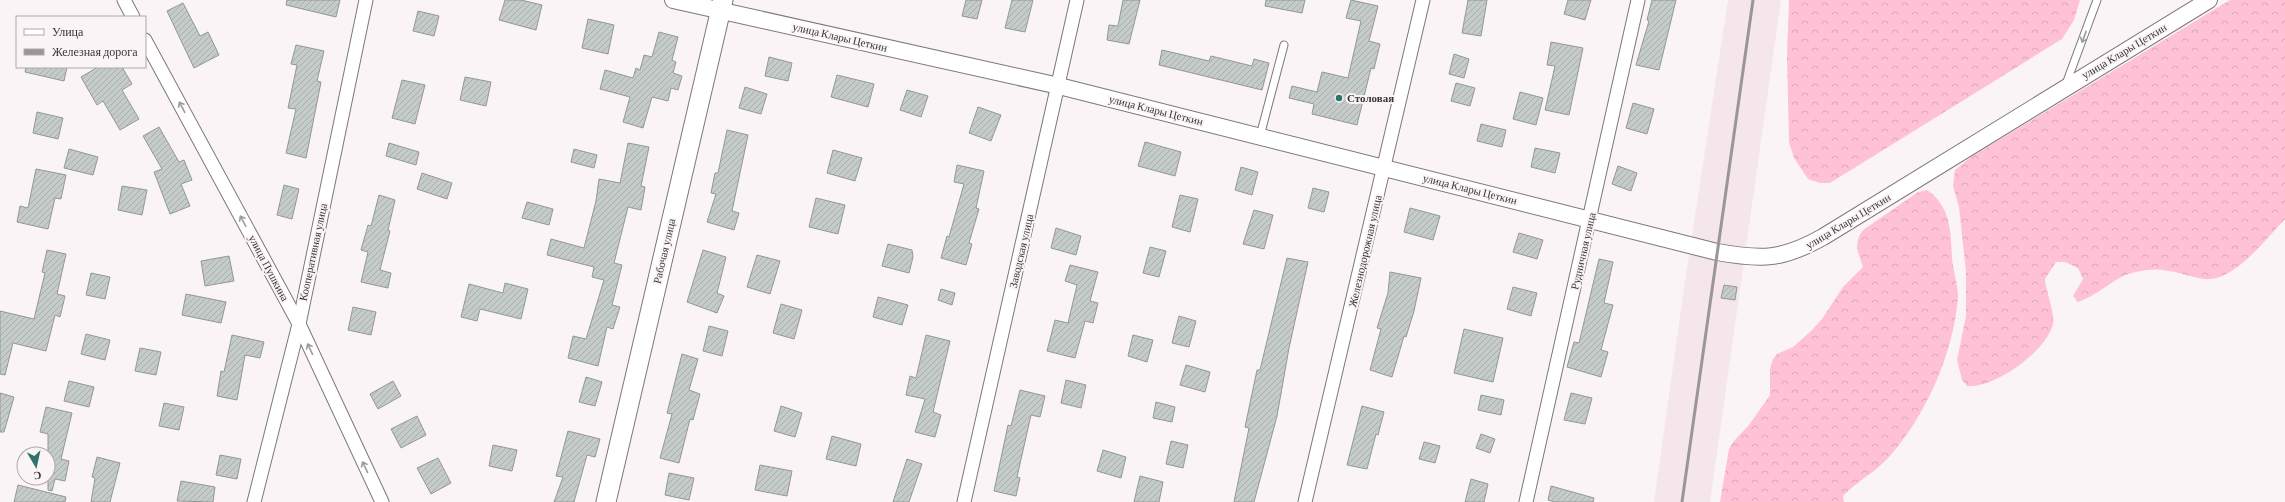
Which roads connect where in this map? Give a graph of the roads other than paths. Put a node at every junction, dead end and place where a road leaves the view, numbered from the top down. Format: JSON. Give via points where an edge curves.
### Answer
{"nodes":[{"id":1,"x":124,"y":0,"type":"edge"},
{"id":2,"x":366,"y":0,"type":"edge"},
{"id":3,"x":673,"y":0,"type":"edge"},
{"id":4,"x":1078,"y":0,"type":"edge"},
{"id":5,"x":1423,"y":0,"type":"edge"},
{"id":6,"x":1638,"y":0,"type":"edge"},
{"id":7,"x":2097,"y":0,"type":"edge"},
{"id":8,"x":2209,"y":0,"type":"edge"},
{"id":9,"x":722,"y":5,"type":"edge"},
{"id":10,"x":132,"y":16,"type":"edge"},
{"id":11,"x":146,"y":42,"type":"edge"},
{"id":12,"x":1284,"y":45,"type":"dead end"},
{"id":13,"x":1059,"y":86,"type":"junction"},
{"id":14,"x":2065,"y":87,"type":"junction"},
{"id":15,"x":1260,"y":136,"type":"junction"},
{"id":16,"x":1384,"y":168,"type":"junction"},
{"id":17,"x":1591,"y":219,"type":"junction"},
{"id":18,"x":299,"y":324,"type":"junction"},
{"id":19,"x":254,"y":502,"type":"edge"},
{"id":20,"x":382,"y":502,"type":"edge"},
{"id":21,"x":606,"y":502,"type":"edge"},
{"id":22,"x":964,"y":502,"type":"edge"},
{"id":23,"x":1305,"y":502,"type":"edge"},
{"id":24,"x":1526,"y":502,"type":"edge"}],
"edges":[{"from":1,"to":10,"type":"street"},
{"from":2,"to":18,"type":"street","name":"Кооперативная улица"},
{"from":3,"to":9,"type":"street","name":"улица Клары Цеткин"},
{"from":4,"to":13,"type":"street","name":"Заводская улица"},
{"from":5,"to":16,"type":"street","name":"Железнодорожная улица"},
{"from":6,"to":17,"type":"street","name":"Рудничная улица"},
{"from":7,"to":14,"type":"lane","one_way":true},
{"from":8,"to":14,"type":"street","name":"улица Клары Цеткин"},
{"from":9,"to":13,"type":"street","name":"улица Клары Цеткин"},
{"from":9,"to":21,"type":"main road","name":"Рабочая улица"},
{"from":18,"to":11,"type":"street","name":"улица Пушкина","one_way":true},
{"from":12,"to":15,"type":"lane"},
{"from":13,"to":15,"type":"street","name":"улица Клары Цеткин"},
{"from":13,"to":22,"type":"street","name":"Заводская улица"},
{"from":14,"to":17,"type":"street","name":"улица Клары Цеткин","via":[[1829,233],[1792,253],[1750,258]]},
{"from":15,"to":16,"type":"street","name":"улица Клары Цеткин"},
{"from":16,"to":17,"type":"street","name":"улица Клары Цеткин"},
{"from":16,"to":23,"type":"street","name":"Железнодорожная улица"},
{"from":17,"to":24,"type":"street","name":"Рудничная улица"},
{"from":18,"to":19,"type":"street","name":"Кооперативная улица"},
{"from":20,"to":18,"type":"street","name":"улица Пушкина","one_way":true}]}
